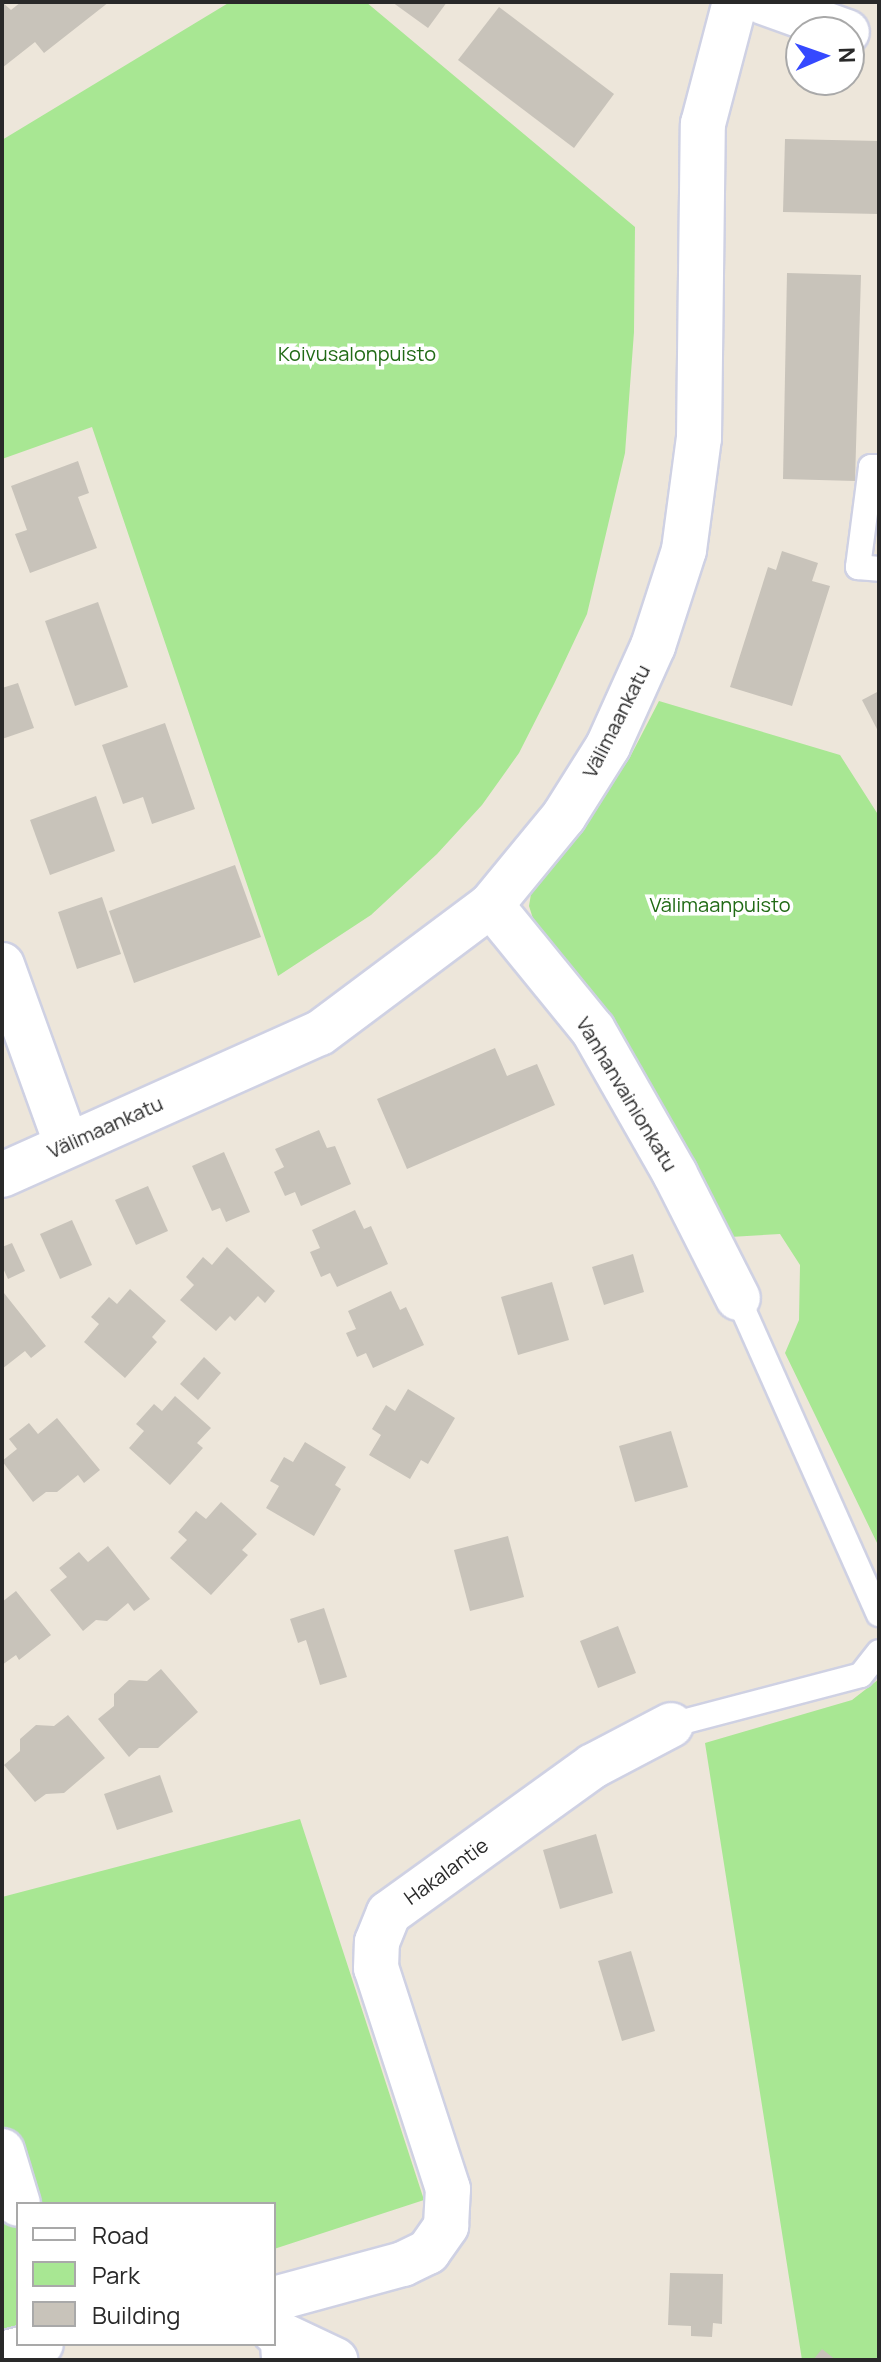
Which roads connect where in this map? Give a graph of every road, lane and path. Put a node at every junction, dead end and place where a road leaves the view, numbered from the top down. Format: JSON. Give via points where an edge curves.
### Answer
{"nodes":[{"id":1,"x":735,"y":2,"type":"edge"},
{"id":2,"x":763,"y":2,"type":"edge"},
{"id":3,"x":803,"y":16,"type":"edge"},
{"id":4,"x":879,"y":467,"type":"edge"},
{"id":5,"x":879,"y":569,"type":"edge"},
{"id":6,"x":491,"y":905,"type":"junction"},
{"id":7,"x":2,"y":965,"type":"edge"},
{"id":8,"x":66,"y":1143,"type":"junction"},
{"id":9,"x":2,"y":1175,"type":"edge"},
{"id":10,"x":738,"y":1298,"type":"joint"},
{"id":11,"x":879,"y":1614,"type":"edge"},
{"id":12,"x":879,"y":1652,"type":"edge"},
{"id":13,"x":671,"y":1725,"type":"joint"},
{"id":14,"x":2,"y":2151,"type":"edge"},
{"id":15,"x":17,"y":2202,"type":"edge"},
{"id":16,"x":276,"y":2298,"type":"edge"},
{"id":17,"x":276,"y":2332,"type":"edge"},
{"id":18,"x":33,"y":2346,"type":"edge"},
{"id":19,"x":2,"y":2354,"type":"edge"},
{"id":20,"x":335,"y":2360,"type":"edge"}],
"edges":[{"from":1,"to":6,"type":"street","name":"Välimaankatu","via":[[703,124],[699,438],[684,550],[653,646],[608,746],[564,816]]},
{"from":2,"to":3,"type":"street"},
{"from":4,"to":5,"type":"lane","via":[[871,467],[858,567]]},
{"from":6,"to":8,"type":"street","name":"Välimaankatu","via":[[320,1033]]},
{"from":6,"to":10,"type":"street","name":"Vanhanvainionkatu","via":[[593,1030]]},
{"from":7,"to":8,"type":"street"},
{"from":8,"to":9,"type":"street","name":"Välimaankatu"},
{"from":10,"to":11,"type":"lane"},
{"from":12,"to":13,"type":"lane","name":"Hakalantie","via":[[861,1675]]},
{"from":13,"to":16,"type":"street","name":"Hakalantie","via":[[593,1766],[389,1913],[377,1942],[376,1968],[448,2189],[446,2226],[428,2252],[403,2264]]},
{"from":14,"to":15,"type":"street"},
{"from":17,"to":20,"type":"street"},
{"from":18,"to":19,"type":"street"}]}
